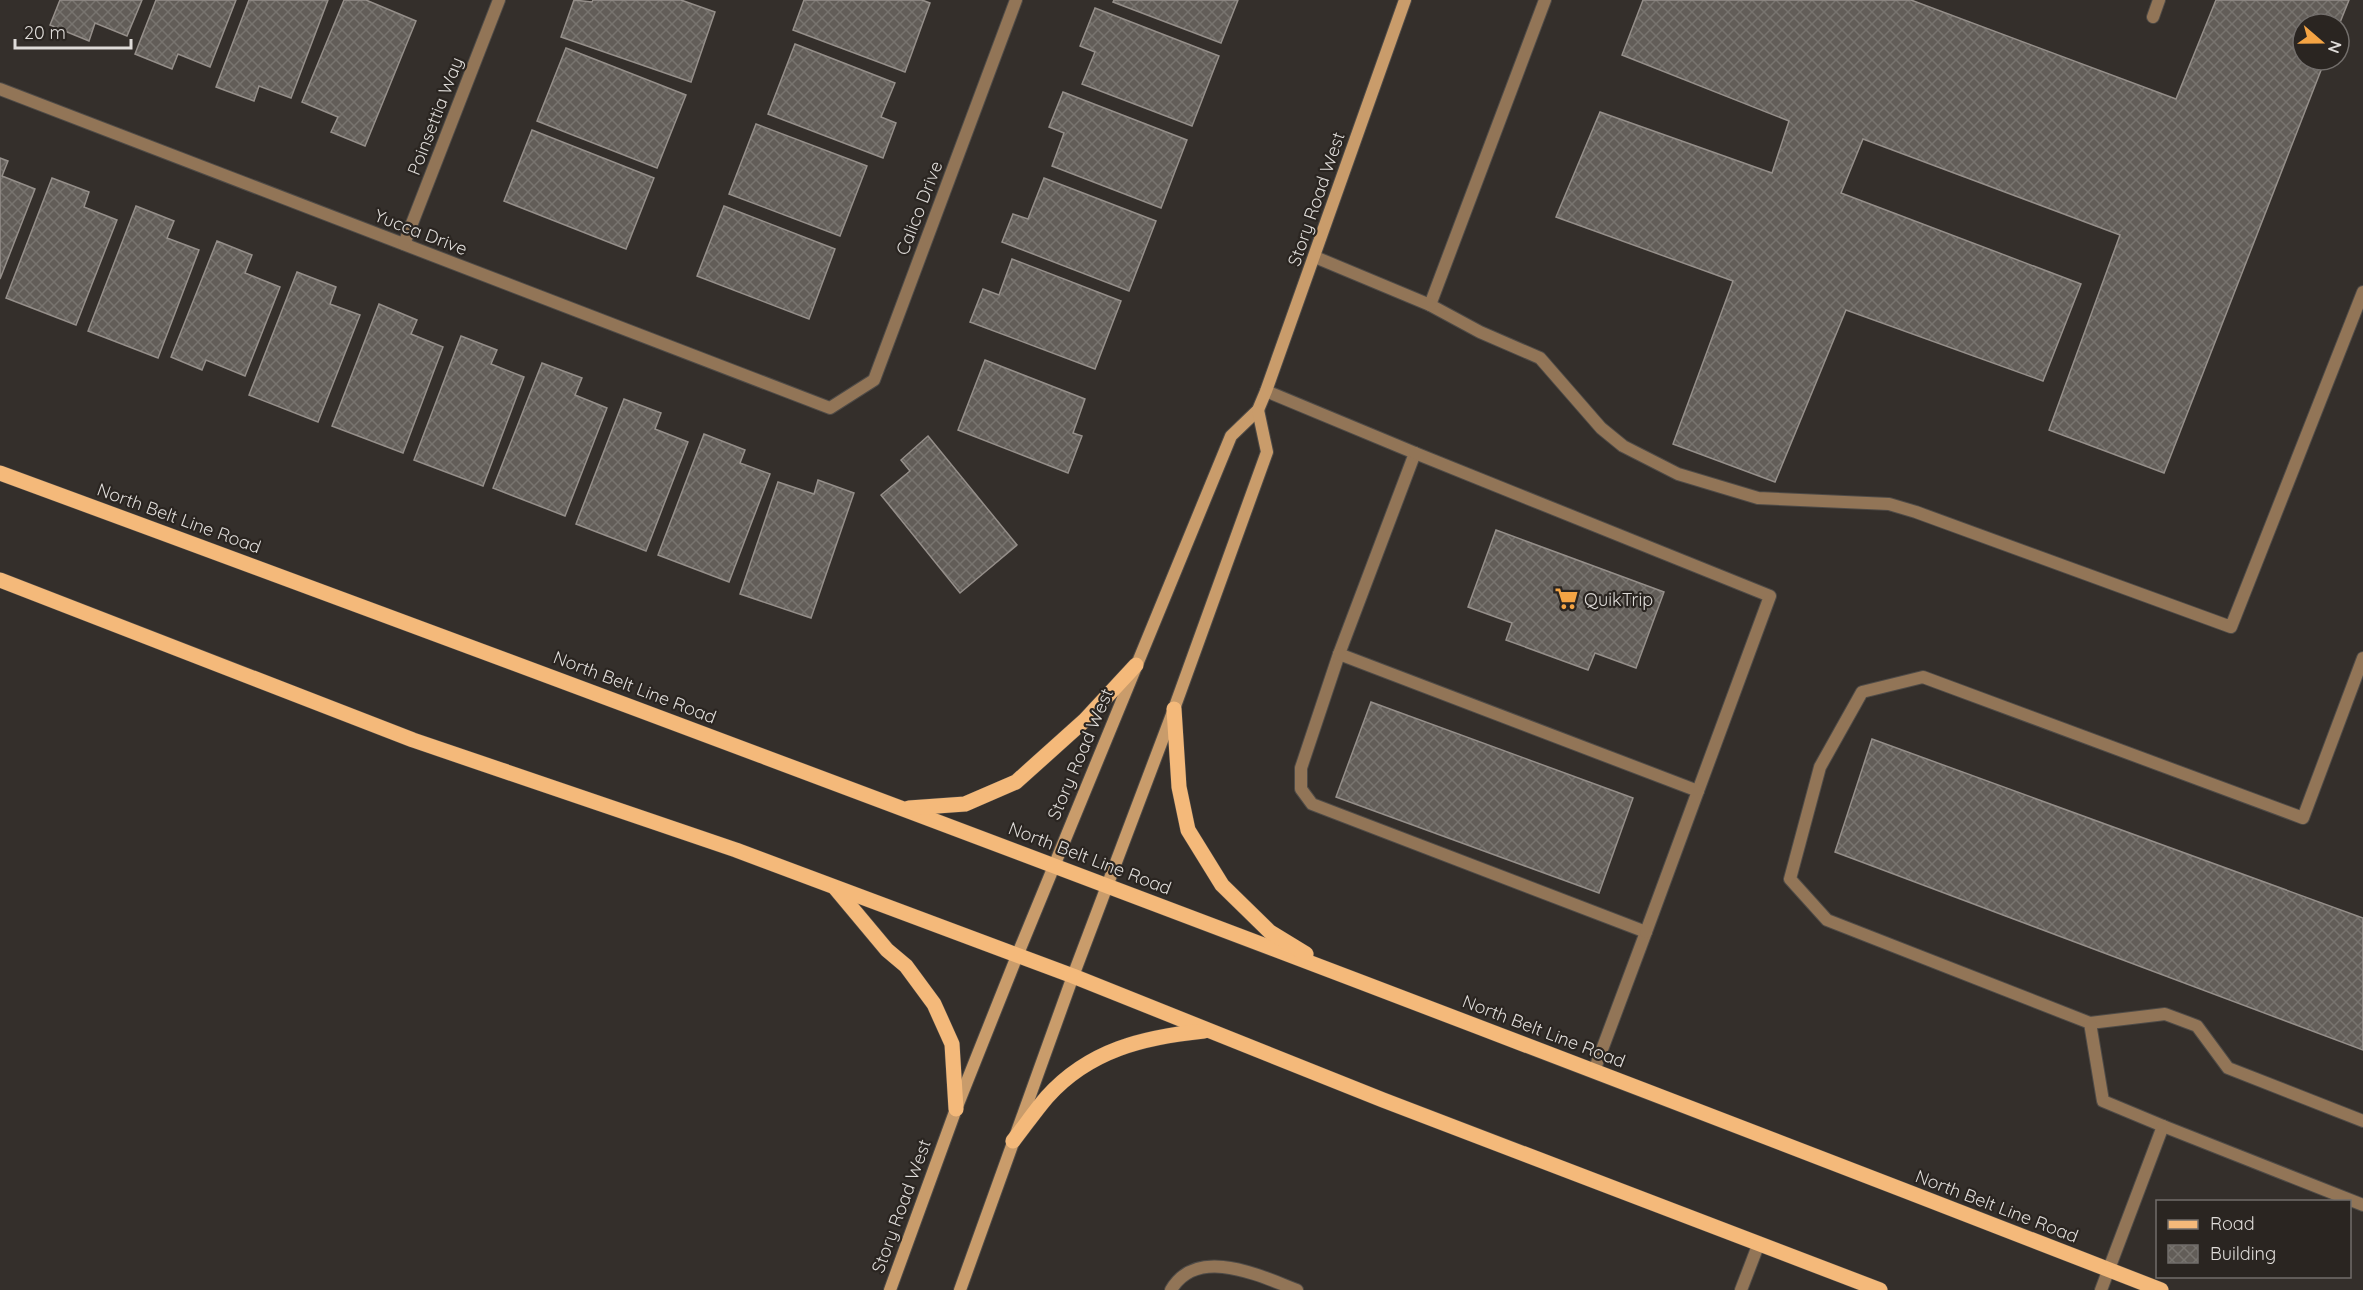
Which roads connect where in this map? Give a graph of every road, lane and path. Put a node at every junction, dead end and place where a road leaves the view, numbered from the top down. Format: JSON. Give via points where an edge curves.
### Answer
{"nodes":[{"id":1,"x":499,"y":0,"type":"edge"},
{"id":2,"x":1016,"y":0,"type":"edge"},
{"id":3,"x":1405,"y":0,"type":"edge"},
{"id":4,"x":1545,"y":0,"type":"edge"},
{"id":5,"x":2159,"y":0,"type":"edge"},
{"id":6,"x":2153,"y":17,"type":"dead end"},
{"id":7,"x":0,"y":89,"type":"edge"},
{"id":8,"x":404,"y":244,"type":"junction"},
{"id":9,"x":1315,"y":257,"type":"junction"},
{"id":10,"x":2363,"y":292,"type":"edge"},
{"id":11,"x":1430,"y":305,"type":"junction"},
{"id":12,"x":1266,"y":391,"type":"junction"},
{"id":13,"x":830,"y":408,"type":"joint"},
{"id":14,"x":1258,"y":410,"type":"junction"},
{"id":15,"x":1415,"y":453,"type":"junction"},
{"id":16,"x":0,"y":473,"type":"edge"},
{"id":17,"x":0,"y":580,"type":"edge"},
{"id":18,"x":1339,"y":654,"type":"junction"},
{"id":19,"x":2363,"y":658,"type":"edge"},
{"id":20,"x":1136,"y":665,"type":"junction"},
{"id":21,"x":1174,"y":709,"type":"junction"},
{"id":22,"x":1698,"y":791,"type":"junction"},
{"id":23,"x":902,"y":808,"type":"junction"},
{"id":24,"x":1053,"y":865,"type":"junction"},
{"id":25,"x":1108,"y":886,"type":"junction"},
{"id":26,"x":834,"y":887,"type":"junction"},
{"id":27,"x":1646,"y":932,"type":"junction"},
{"id":28,"x":1017,"y":956,"type":"junction"},
{"id":29,"x":1340,"y":974,"type":"junction"},
{"id":30,"x":1072,"y":976,"type":"junction"},
{"id":31,"x":2090,"y":1023,"type":"junction"},
{"id":32,"x":1208,"y":1031,"type":"junction"},
{"id":33,"x":1594,"y":1071,"type":"junction"},
{"id":34,"x":956,"y":1109,"type":"junction"},
{"id":35,"x":2363,"y":1120,"type":"edge"},
{"id":36,"x":2163,"y":1126,"type":"junction"},
{"id":37,"x":1013,"y":1141,"type":"junction"},
{"id":38,"x":2350,"y":1200,"type":"edge"},
{"id":39,"x":1759,"y":1243,"type":"junction"},
{"id":40,"x":2109,"y":1269,"type":"junction"},
{"id":41,"x":890,"y":1290,"type":"edge"},
{"id":42,"x":960,"y":1290,"type":"edge"},
{"id":43,"x":1171,"y":1290,"type":"edge"},
{"id":44,"x":1297,"y":1290,"type":"edge"},
{"id":45,"x":1741,"y":1290,"type":"edge"},
{"id":46,"x":1880,"y":1290,"type":"edge"},
{"id":47,"x":2101,"y":1290,"type":"edge"},
{"id":48,"x":2161,"y":1290,"type":"edge"}],
"edges":[{"from":1,"to":8,"type":"street","name":"Poinsettia Way"},
{"from":2,"to":13,"type":"street","name":"Calico Drive","via":[[874,380]]},
{"from":3,"to":9,"type":"street","name":"Story Road West"},
{"from":4,"to":11,"type":"street"},
{"from":5,"to":6,"type":"street"},
{"from":7,"to":8,"type":"street","name":"Yucca Drive"},
{"from":8,"to":13,"type":"street","name":"Yucca Drive"},
{"from":9,"to":11,"type":"street"},
{"from":9,"to":12,"type":"street","name":"Story Road West"},
{"from":10,"to":11,"type":"street","via":[[2231,627],[1889,504],[1758,498],[1678,474],[1623,446],[1540,358]]},
{"from":12,"to":14,"type":"street","name":"Story Road West"},
{"from":12,"to":15,"type":"street"},
{"from":14,"to":20,"type":"street","name":"Story Road West","via":[[1231,436]]},
{"from":14,"to":21,"type":"street","via":[[1267,452]]},
{"from":15,"to":18,"type":"street"},
{"from":15,"to":22,"type":"street","via":[[1770,596]]},
{"from":16,"to":23,"type":"main road","name":"North Belt Line Road"},
{"from":17,"to":26,"type":"main road","via":[[413,740]]},
{"from":18,"to":22,"type":"street"},
{"from":18,"to":27,"type":"street","via":[[1301,768],[1301,789],[1312,804]]},
{"from":19,"to":31,"type":"street","via":[[2303,818],[1923,677],[1862,692],[1820,767],[1790,879],[1827,920]]},
{"from":20,"to":23,"type":"main road","via":[[1085,720],[1016,782],[965,804]]},
{"from":20,"to":24,"type":"street","name":"Story Road West"},
{"from":21,"to":25,"type":"street"},
{"from":21,"to":29,"type":"main road","via":[[1179,787],[1188,830],[1222,885],[1269,932]]},
{"from":22,"to":27,"type":"street"},
{"from":23,"to":24,"type":"main road","name":"North Belt Line Road"},
{"from":24,"to":25,"type":"main road","name":"North Belt Line Road"},
{"from":24,"to":28,"type":"street","name":"Story Road West"},
{"from":25,"to":29,"type":"main road","name":"North Belt Line Road"},
{"from":25,"to":30,"type":"street"},
{"from":26,"to":28,"type":"main road"},
{"from":26,"to":34,"type":"main road","via":[[887,950],[906,966],[934,1004],[952,1044]]},
{"from":27,"to":33,"type":"street"},
{"from":28,"to":30,"type":"main road"},
{"from":28,"to":34,"type":"street","name":"Story Road West"},
{"from":29,"to":33,"type":"main road","name":"North Belt Line Road"},
{"from":30,"to":32,"type":"main road"},
{"from":30,"to":37,"type":"street"},
{"from":31,"to":35,"type":"street","via":[[2165,1014],[2197,1026],[2229,1068]]},
{"from":31,"to":36,"type":"street","via":[[2103,1101]]},
{"from":32,"to":37,"type":"main road","via":[[1162,1035],[1099,1057],[1047,1097]]},
{"from":32,"to":39,"type":"main road"},
{"from":33,"to":40,"type":"main road","name":"North Belt Line Road"},
{"from":34,"to":41,"type":"street","name":"Story Road West"},
{"from":36,"to":38,"type":"street"},
{"from":36,"to":40,"type":"street"},
{"from":37,"to":42,"type":"street"},
{"from":39,"to":45,"type":"street"},
{"from":39,"to":46,"type":"main road"},
{"from":40,"to":47,"type":"street"},
{"from":40,"to":48,"type":"main road","name":"North Belt Line Road"},
{"from":43,"to":44,"type":"street","via":[[1177,1279],[1202,1267],[1237,1268]]}]}
